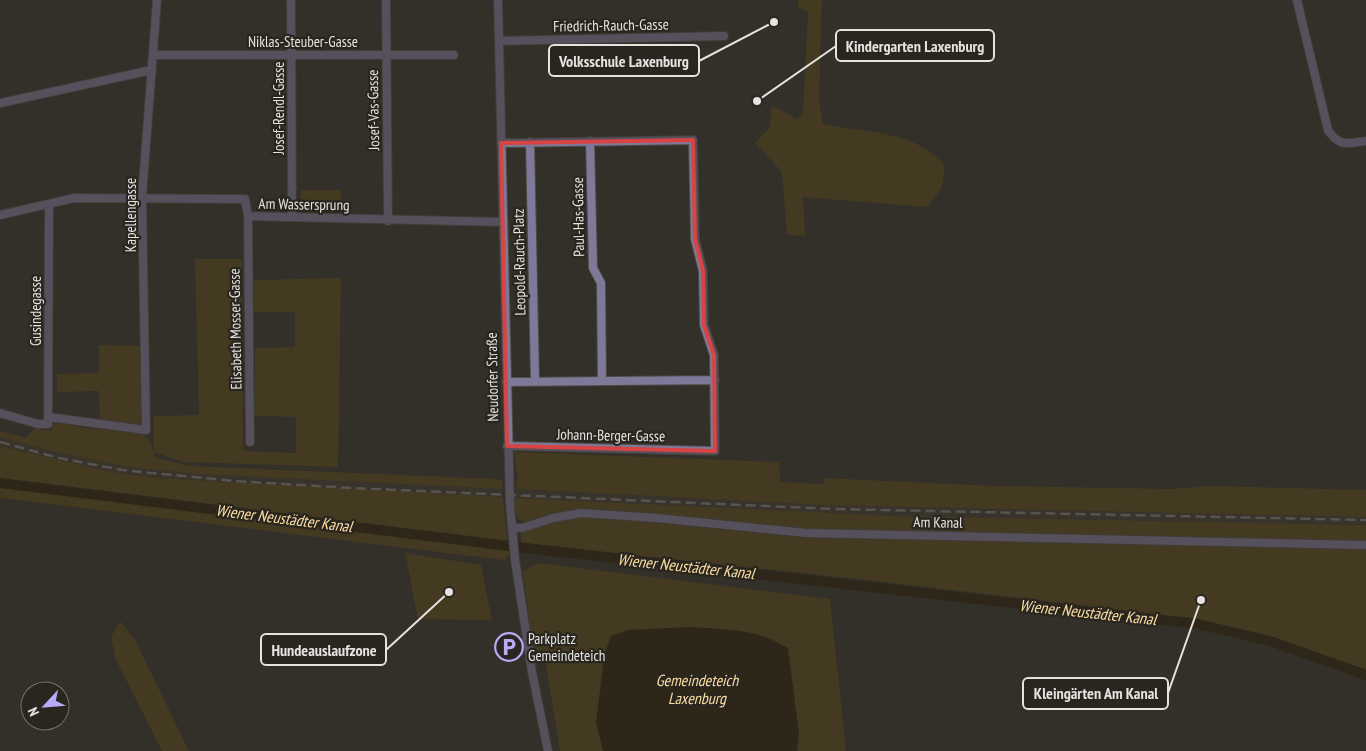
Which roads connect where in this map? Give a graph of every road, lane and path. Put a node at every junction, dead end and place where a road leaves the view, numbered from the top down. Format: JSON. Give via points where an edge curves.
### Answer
{"nodes":[{"id":1,"x":157,"y":0,"type":"edge"},
{"id":2,"x":291,"y":0,"type":"edge"},
{"id":3,"x":386,"y":0,"type":"edge"},
{"id":4,"x":498,"y":0,"type":"edge"},
{"id":5,"x":1297,"y":0,"type":"edge"},
{"id":6,"x":724,"y":36,"type":"dead end"},
{"id":7,"x":499,"y":41,"type":"junction"},
{"id":8,"x":386,"y":54,"type":"junction"},
{"id":9,"x":153,"y":55,"type":"junction"},
{"id":10,"x":454,"y":55,"type":"dead end"},
{"id":11,"x":292,"y":56,"type":"junction"},
{"id":12,"x":152,"y":70,"type":"junction"},
{"id":13,"x":0,"y":103,"type":"edge"},
{"id":14,"x":590,"y":141,"type":"junction"},
{"id":15,"x":1366,"y":141,"type":"edge"},
{"id":16,"x":530,"y":142,"type":"junction"},
{"id":17,"x":501,"y":143,"type":"junction"},
{"id":18,"x":142,"y":197,"type":"junction"},
{"id":19,"x":49,"y":206,"type":"junction"},
{"id":20,"x":0,"y":215,"type":"edge"},
{"id":21,"x":248,"y":216,"type":"junction"},
{"id":22,"x":292,"y":216,"type":"junction"},
{"id":23,"x":388,"y":220,"type":"junction"},
{"id":24,"x":503,"y":222,"type":"junction"},
{"id":25,"x":715,"y":380,"type":"junction"},
{"id":26,"x":535,"y":381,"type":"junction"},
{"id":27,"x":602,"y":381,"type":"junction"},
{"id":28,"x":506,"y":382,"type":"junction"},
{"id":29,"x":0,"y":413,"type":"edge"},
{"id":30,"x":48,"y":417,"type":"junction"},
{"id":31,"x":250,"y":442,"type":"dead end"},
{"id":32,"x":507,"y":446,"type":"junction"},
{"id":33,"x":513,"y":528,"type":"junction"},
{"id":34,"x":1366,"y":546,"type":"edge"},
{"id":35,"x":548,"y":751,"type":"edge"}],
"edges":[{"from":1,"to":9,"type":"street","name":"Kapellengasse"},
{"from":2,"to":11,"type":"street","name":"Josef-Rendl-Gasse"},
{"from":3,"to":8,"type":"street","name":"Josef-Vas-Gasse"},
{"from":4,"to":7,"type":"street","name":"Neudorfer Straße"},
{"from":5,"to":15,"type":"street","via":[[1328,130],[1335,141],[1343,144]]},
{"from":6,"to":7,"type":"street","name":"Friedrich-Rauch-Gasse"},
{"from":7,"to":17,"type":"street","name":"Neudorfer Straße"},
{"from":8,"to":10,"type":"street","name":"Niklas-Steuber-Gasse"},
{"from":8,"to":11,"type":"street","name":"Niklas-Steuber-Gasse"},
{"from":8,"to":23,"type":"street","name":"Josef-Vas-Gasse"},
{"from":9,"to":11,"type":"street","name":"Niklas-Steuber-Gasse"},
{"from":9,"to":12,"type":"street","name":"Kapellengasse"},
{"from":11,"to":22,"type":"street","name":"Josef-Rendl-Gasse"},
{"from":12,"to":13,"type":"street"},
{"from":12,"to":18,"type":"street","name":"Kapellengasse"},
{"from":14,"to":16,"type":"street"},
{"from":14,"to":25,"type":"street","via":[[692,140],[695,240],[703,271],[704,325],[714,355]]},
{"from":14,"to":27,"type":"street","name":"Paul-Has-Gasse","via":[[593,268],[601,283]]},
{"from":16,"to":17,"type":"street"},
{"from":16,"to":26,"type":"street","name":"Leopold-Rauch-Platz"},
{"from":17,"to":24,"type":"street","name":"Neudorfer Straße"},
{"from":18,"to":19,"type":"street","name":"Am Wassersprung","via":[[74,198]]},
{"from":18,"to":21,"type":"street","name":"Am Wassersprung","via":[[245,200]]},
{"from":18,"to":30,"type":"street","name":"Kapellengasse","via":[[146,430]]},
{"from":19,"to":20,"type":"street","name":"Am Wassersprung"},
{"from":19,"to":30,"type":"street","name":"Gusindegasse"},
{"from":21,"to":22,"type":"street","name":"Am Wassersprung"},
{"from":21,"to":31,"type":"street","name":"Elisabeth Mosser-Gasse"},
{"from":22,"to":23,"type":"street","name":"Am Wassersprung"},
{"from":23,"to":24,"type":"street","name":"Am Wassersprung"},
{"from":24,"to":28,"type":"street","name":"Neudorfer Straße"},
{"from":25,"to":27,"type":"street"},
{"from":25,"to":32,"type":"street","name":"Johann-Berger-Gasse","via":[[715,451]]},
{"from":26,"to":27,"type":"street"},
{"from":26,"to":28,"type":"street"},
{"from":28,"to":32,"type":"street","name":"Neudorfer Straße"},
{"from":29,"to":30,"type":"street","via":[[38,424],[48,424]]},
{"from":32,"to":33,"type":"street","name":"Neudorfer Straße"},
{"from":33,"to":34,"type":"street","name":"Am Kanal","via":[[581,513],[806,533]]},
{"from":33,"to":35,"type":"street","name":"Neudorfer Straße","via":[[532,672]]}]}
